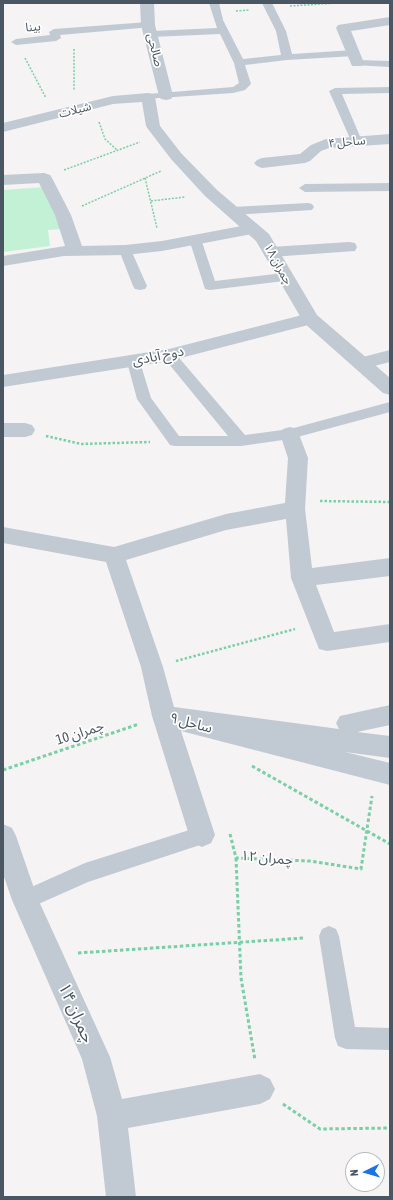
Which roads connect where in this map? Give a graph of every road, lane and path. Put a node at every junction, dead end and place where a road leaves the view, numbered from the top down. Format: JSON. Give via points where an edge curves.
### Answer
{"nodes":[{"id":1,"x":147,"y":3,"type":"edge"},
{"id":2,"x":214,"y":3,"type":"edge"},
{"id":3,"x":267,"y":3,"type":"edge"},
{"id":4,"x":390,"y":21,"type":"edge"},
{"id":5,"x":150,"y":30,"type":"junction"},
{"id":6,"x":223,"y":32,"type":"junction"},
{"id":7,"x":56,"y":38,"type":"junction"},
{"id":8,"x":16,"y":42,"type":"joint"},
{"id":9,"x":287,"y":57,"type":"junction"},
{"id":10,"x":355,"y":58,"type":"junction"},
{"id":11,"x":239,"y":63,"type":"junction"},
{"id":12,"x":390,"y":64,"type":"edge"},
{"id":13,"x":390,"y":90,"type":"edge"},
{"id":14,"x":166,"y":96,"type":"junction"},
{"id":15,"x":148,"y":97,"type":"junction"},
{"id":16,"x":94,"y":105,"type":"junction"},
{"id":17,"x":74,"y":110,"type":"junction"},
{"id":18,"x":54,"y":115,"type":"junction"},
{"id":19,"x":3,"y":128,"type":"edge"},
{"id":20,"x":387,"y":139,"type":"edge"},
{"id":21,"x":356,"y":141,"type":"junction"},
{"id":22,"x":390,"y":154,"type":"edge"},
{"id":23,"x":182,"y":162,"type":"junction"},
{"id":24,"x":262,"y":163,"type":"dead end"},
{"id":25,"x":44,"y":178,"type":"junction"},
{"id":26,"x":145,"y":178,"type":"junction"},
{"id":27,"x":3,"y":180,"type":"edge"},
{"id":28,"x":390,"y":187,"type":"edge"},
{"id":29,"x":305,"y":188,"type":"dead end"},
{"id":30,"x":211,"y":193,"type":"junction"},
{"id":31,"x":151,"y":201,"type":"junction"},
{"id":32,"x":308,"y":207,"type":"dead end"},
{"id":33,"x":232,"y":211,"type":"junction"},
{"id":34,"x":63,"y":215,"type":"junction"},
{"id":35,"x":252,"y":229,"type":"junction"},
{"id":36,"x":195,"y":239,"type":"junction"},
{"id":37,"x":162,"y":246,"type":"junction"},
{"id":38,"x":349,"y":247,"type":"dead end"},
{"id":39,"x":125,"y":250,"type":"junction"},
{"id":40,"x":76,"y":252,"type":"junction"},
{"id":41,"x":271,"y":252,"type":"junction"},
{"id":42,"x":3,"y":260,"type":"edge"},
{"id":43,"x":284,"y":277,"type":"junction"},
{"id":44,"x":140,"y":286,"type":"dead end"},
{"id":45,"x":310,"y":319,"type":"junction"},
{"id":46,"x":169,"y":355,"type":"junction"},
{"id":47,"x":390,"y":356,"type":"edge"},
{"id":48,"x":134,"y":362,"type":"junction"},
{"id":49,"x":362,"y":363,"type":"junction"},
{"id":50,"x":3,"y":381,"type":"edge"},
{"id":51,"x":390,"y":388,"type":"edge"},
{"id":52,"x":390,"y":407,"type":"edge"},
{"id":53,"x":3,"y":430,"type":"edge"},
{"id":54,"x":25,"y":430,"type":"joint"},
{"id":55,"x":290,"y":434,"type":"junction"},
{"id":56,"x":175,"y":441,"type":"junction"},
{"id":57,"x":241,"y":441,"type":"junction"},
{"id":58,"x":390,"y":502,"type":"edge"},
{"id":59,"x":295,"y":505,"type":"junction"},
{"id":60,"x":3,"y":535,"type":"edge"},
{"id":61,"x":114,"y":555,"type":"junction"},
{"id":62,"x":390,"y":567,"type":"edge"},
{"id":63,"x":302,"y":578,"type":"junction"},
{"id":64,"x":319,"y":622,"type":"junction"},
{"id":65,"x":390,"y":633,"type":"edge"},
{"id":66,"x":152,"y":667,"type":"junction"},
{"id":67,"x":390,"y":715,"type":"edge"},
{"id":68,"x":164,"y":716,"type":"junction"},
{"id":69,"x":348,"y":723,"type":"dead end"},
{"id":70,"x":390,"y":747,"type":"edge"},
{"id":71,"x":246,"y":763,"type":"dead end"},
{"id":72,"x":3,"y":770,"type":"edge"},
{"id":73,"x":390,"y":774,"type":"edge"},
{"id":74,"x":372,"y":793,"type":"dead end"},
{"id":75,"x":202,"y":835,"type":"junction"},
{"id":76,"x":3,"y":836,"type":"edge"},
{"id":77,"x":390,"y":844,"type":"edge"},
{"id":78,"x":236,"y":858,"type":"junction"},
{"id":79,"x":25,"y":900,"type":"junction"},
{"id":80,"x":329,"y":936,"type":"joint"},
{"id":81,"x":239,"y":943,"type":"junction"},
{"id":82,"x":50,"y":955,"type":"junction"},
{"id":83,"x":390,"y":1039,"type":"edge"},
{"id":84,"x":260,"y":1088,"type":"junction"},
{"id":85,"x":112,"y":1116,"type":"junction"},
{"id":86,"x":390,"y":1128,"type":"edge"},
{"id":87,"x":121,"y":1197,"type":"edge"}],
"edges":[{"from":1,"to":5,"type":"street","name":"صالحی"},
{"from":2,"to":6,"type":"lane"},
{"from":3,"to":9,"type":"lane","via":[[281,31]]},
{"from":4,"to":10,"type":"street","via":[[343,28]]},
{"from":5,"to":6,"type":"lane"},
{"from":5,"to":7,"type":"lane","name":"بینا","via":[[54,32]]},
{"from":5,"to":14,"type":"street","name":"صالحی"},
{"from":6,"to":11,"type":"lane"},
{"from":7,"to":8,"type":"lane","name":"بینا"},
{"from":7,"to":17,"type":"path","via":[[72,38],[75,52]]},
{"from":8,"to":18,"type":"path","name":"بینا"},
{"from":9,"to":10,"type":"lane"},
{"from":9,"to":11,"type":"lane"},
{"from":10,"to":12,"type":"lane"},
{"from":11,"to":14,"type":"lane","via":[[245,84],[241,88]]},
{"from":13,"to":21,"type":"lane","via":[[335,92]]},
{"from":14,"to":15,"type":"lane"},
{"from":15,"to":16,"type":"street","name":"شیلات","via":[[113,100]]},
{"from":15,"to":23,"type":"street","name":"چمران ۱۸","via":[[153,126]]},
{"from":16,"to":17,"type":"street","name":"شیلات"},
{"from":16,"to":25,"type":"path","via":[[105,140],[118,150]]},
{"from":17,"to":18,"type":"street","name":"شیلات"},
{"from":18,"to":19,"type":"street","name":"شیلات"},
{"from":20,"to":21,"type":"street","name":"ساحل ۴"},
{"from":20,"to":22,"type":"street"},
{"from":21,"to":24,"type":"street","name":"ساحل ۴","via":[[321,145],[305,158],[298,160]]},
{"from":23,"to":26,"type":"path"},
{"from":23,"to":30,"type":"street","name":"چمران ۱۸"},
{"from":25,"to":27,"type":"street"},
{"from":25,"to":34,"type":"street"},
{"from":26,"to":31,"type":"path"},
{"from":26,"to":34,"type":"path"},
{"from":28,"to":29,"type":"lane"},
{"from":30,"to":31,"type":"path"},
{"from":30,"to":33,"type":"street","name":"چمران ۱۸"},
{"from":31,"to":37,"type":"path"},
{"from":32,"to":33,"type":"lane"},
{"from":33,"to":35,"type":"street","name":"چمران ۱۸"},
{"from":34,"to":40,"type":"street"},
{"from":35,"to":36,"type":"street"},
{"from":35,"to":41,"type":"street","name":"چمران ۱۸","via":[[263,238]]},
{"from":36,"to":37,"type":"street"},
{"from":36,"to":43,"type":"lane","via":[[210,286]]},
{"from":37,"to":39,"type":"street"},
{"from":38,"to":41,"type":"street"},
{"from":39,"to":40,"type":"street"},
{"from":39,"to":44,"type":"lane"},
{"from":40,"to":42,"type":"street"},
{"from":41,"to":43,"type":"street","name":"چمران ۱۸"},
{"from":43,"to":45,"type":"street","name":"چمران ۱۸"},
{"from":45,"to":46,"type":"street","name":"دوخ آبادی"},
{"from":45,"to":49,"type":"street","name":"چمران ۱۸"},
{"from":46,"to":48,"type":"street","name":"دوخ آبادی"},
{"from":46,"to":57,"type":"lane"},
{"from":47,"to":49,"type":"street"},
{"from":48,"to":50,"type":"street","name":"دوخ آبادی"},
{"from":48,"to":56,"type":"lane","via":[[144,399]]},
{"from":49,"to":51,"type":"street","name":"چمران ۱۸"},
{"from":52,"to":55,"type":"lane"},
{"from":53,"to":54,"type":"street"},
{"from":54,"to":56,"type":"path","via":[[81,444]]},
{"from":55,"to":57,"type":"lane"},
{"from":55,"to":59,"type":"street","via":[[298,458]]},
{"from":56,"to":57,"type":"lane"},
{"from":58,"to":59,"type":"path"},
{"from":59,"to":61,"type":"street"},
{"from":59,"to":63,"type":"street"},
{"from":60,"to":61,"type":"street"},
{"from":61,"to":66,"type":"street"},
{"from":62,"to":63,"type":"street"},
{"from":63,"to":64,"type":"street"},
{"from":64,"to":65,"type":"street","via":[[327,642]]},
{"from":64,"to":66,"type":"path"},
{"from":66,"to":68,"type":"street"},
{"from":67,"to":69,"type":"street"},
{"from":68,"to":70,"type":"street","name":"ساحل ۹"},
{"from":68,"to":72,"type":"path","name":"چمران 10"},
{"from":68,"to":73,"type":"street","name":"ساحل ۹"},
{"from":68,"to":75,"type":"street"},
{"from":71,"to":77,"type":"path"},
{"from":74,"to":78,"type":"path","name":"چمران ۱۲","via":[[361,870],[310,862]]},
{"from":75,"to":78,"type":"path","name":"چمران ۱۲","via":[[229,831]]},
{"from":75,"to":79,"type":"lane","via":[[84,873]]},
{"from":76,"to":79,"type":"street","name":"چمران ۱۴"},
{"from":78,"to":81,"type":"path"},
{"from":79,"to":82,"type":"street","name":"چمران ۱۴"},
{"from":80,"to":81,"type":"path"},
{"from":80,"to":83,"type":"lane","via":[[346,1038]]},
{"from":81,"to":82,"type":"path"},
{"from":81,"to":84,"type":"path","via":[[241,978]]},
{"from":82,"to":85,"type":"street","name":"چمران ۱۴","via":[[96,1058]]},
{"from":84,"to":85,"type":"street"},
{"from":84,"to":86,"type":"path","via":[[320,1129]]},
{"from":85,"to":87,"type":"street","name":"چمران ۱۴"}]}
